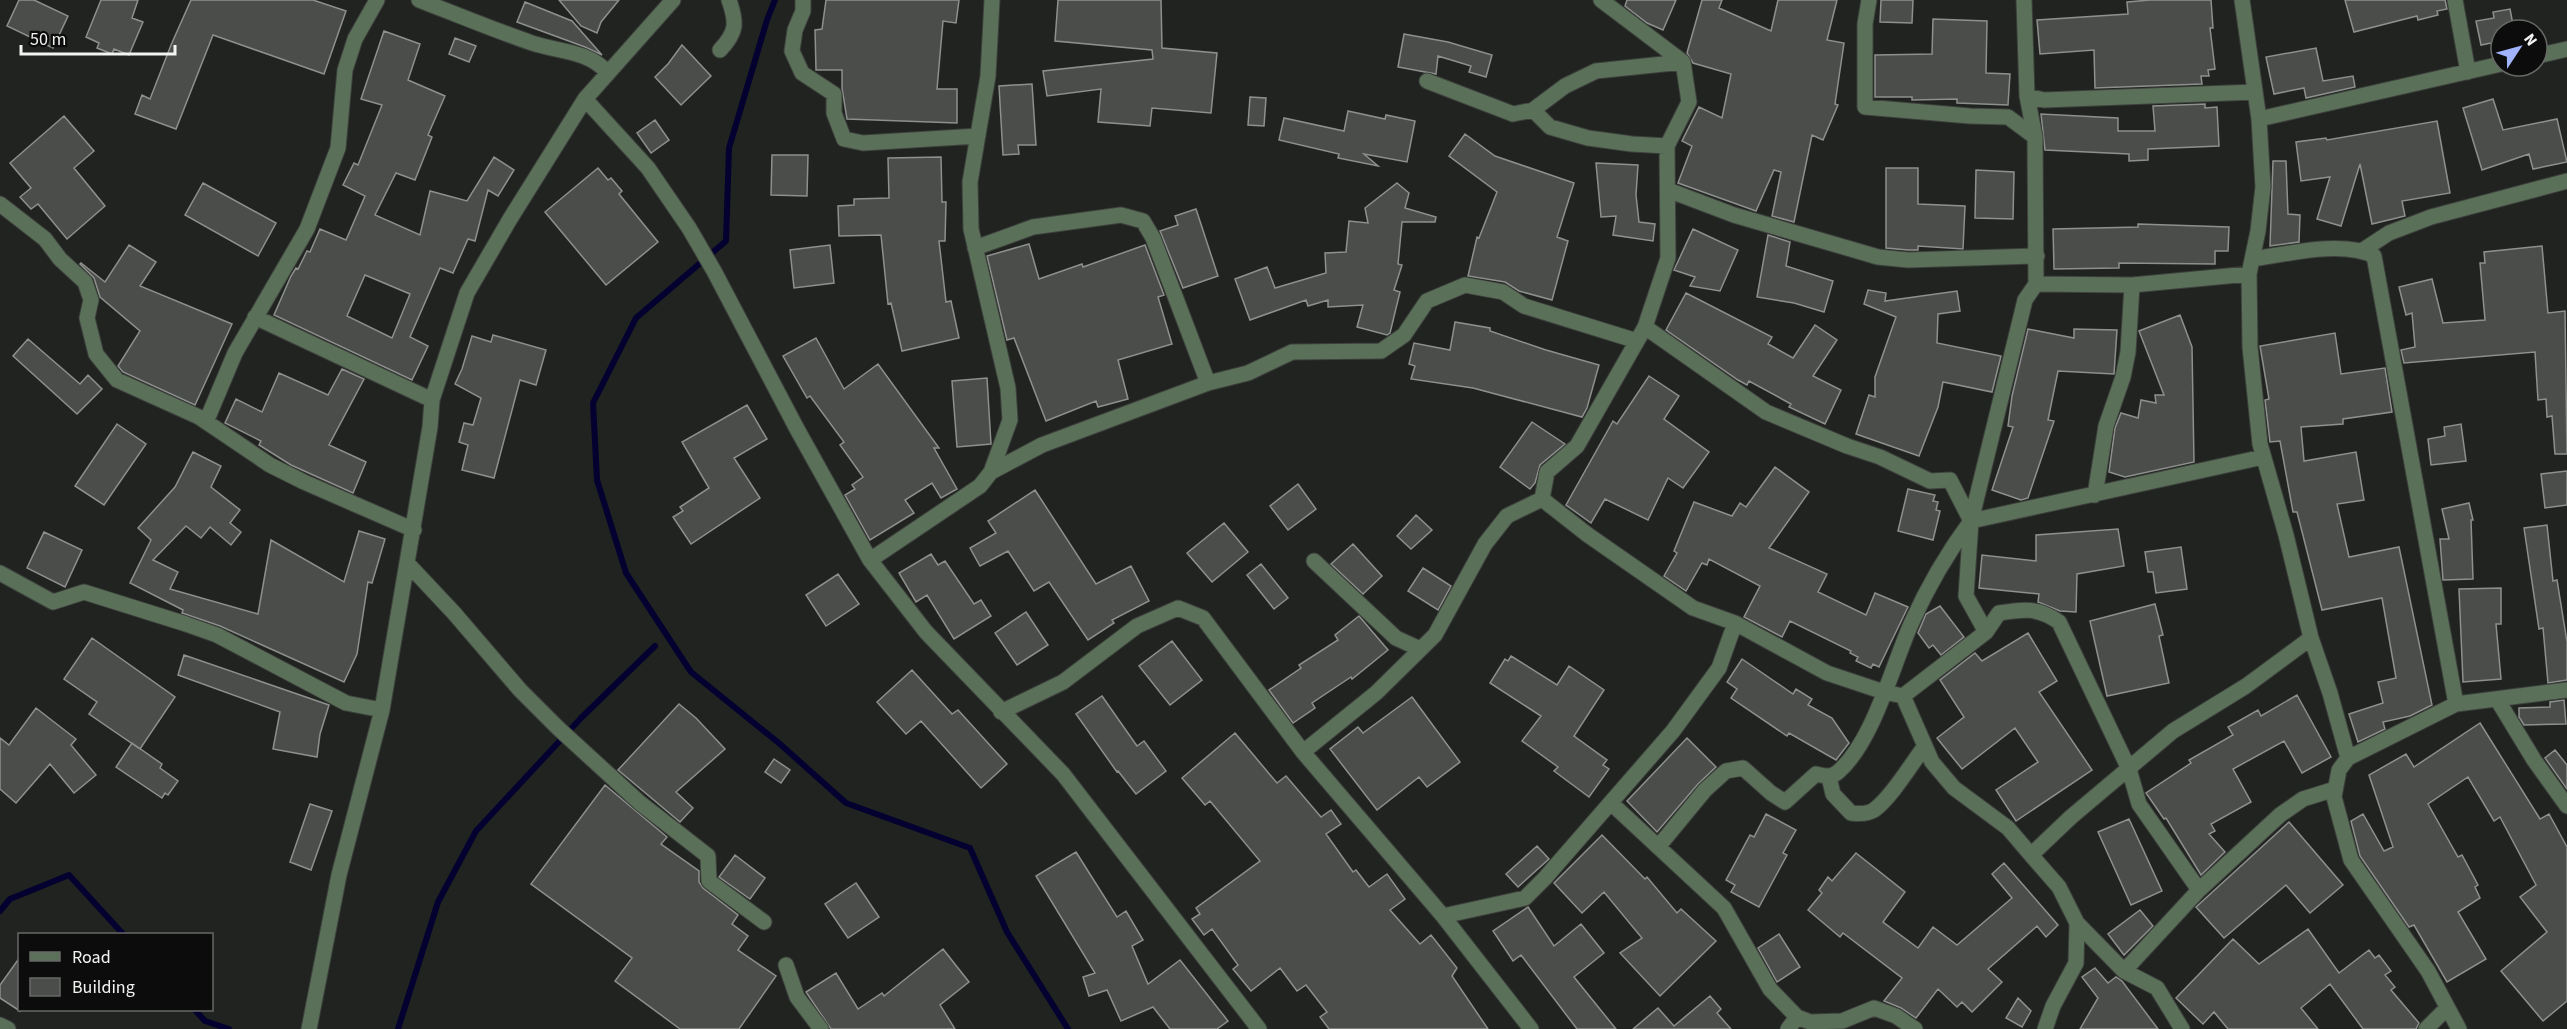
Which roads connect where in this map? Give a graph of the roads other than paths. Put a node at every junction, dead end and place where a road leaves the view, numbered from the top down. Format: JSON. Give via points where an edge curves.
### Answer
{"nodes":[{"id":1,"x":377,"y":0,"type":"edge"},
{"id":2,"x":419,"y":0,"type":"edge"},
{"id":3,"x":729,"y":0,"type":"edge"},
{"id":4,"x":803,"y":0,"type":"edge"},
{"id":5,"x":1601,"y":0,"type":"edge"},
{"id":6,"x":1869,"y":0,"type":"edge"},
{"id":7,"x":2024,"y":0,"type":"edge"},
{"id":8,"x":2242,"y":0,"type":"edge"},
{"id":9,"x":2456,"y":0,"type":"edge"},
{"id":10,"x":991,"y":1,"type":"edge"},
{"id":11,"x":664,"y":4,"type":"edge"},
{"id":12,"x":2567,"y":49,"type":"edge"},
{"id":13,"x":720,"y":50,"type":"dead end"},
{"id":14,"x":2549,"y":53,"type":"edge"},
{"id":15,"x":1683,"y":62,"type":"junction"},
{"id":16,"x":2489,"y":67,"type":"edge"},
{"id":17,"x":608,"y":72,"type":"junction"},
{"id":18,"x":2468,"y":72,"type":"junction"},
{"id":19,"x":1427,"y":81,"type":"dead end"},
{"id":20,"x":2254,"y":92,"type":"junction"},
{"id":21,"x":2027,"y":96,"type":"junction"},
{"id":22,"x":585,"y":99,"type":"junction"},
{"id":23,"x":1533,"y":110,"type":"junction"},
{"id":24,"x":2259,"y":119,"type":"junction"},
{"id":25,"x":978,"y":136,"type":"junction"},
{"id":26,"x":2035,"y":137,"type":"junction"},
{"id":27,"x":1668,"y":146,"type":"junction"},
{"id":28,"x":2567,"y":181,"type":"edge"},
{"id":29,"x":1668,"y":190,"type":"junction"},
{"id":30,"x":0,"y":204,"type":"edge"},
{"id":31,"x":975,"y":248,"type":"junction"},
{"id":32,"x":2363,"y":250,"type":"junction"},
{"id":33,"x":2037,"y":256,"type":"junction"},
{"id":34,"x":2251,"y":267,"type":"junction"},
{"id":35,"x":2036,"y":284,"type":"junction"},
{"id":36,"x":2132,"y":285,"type":"junction"},
{"id":37,"x":255,"y":317,"type":"junction"},
{"id":38,"x":1645,"y":327,"type":"junction"},
{"id":39,"x":1637,"y":341,"type":"junction"},
{"id":40,"x":1208,"y":383,"type":"junction"},
{"id":41,"x":432,"y":400,"type":"junction"},
{"id":42,"x":206,"y":422,"type":"junction"},
{"id":43,"x":2263,"y":457,"type":"junction"},
{"id":44,"x":991,"y":472,"type":"junction"},
{"id":45,"x":2095,"y":495,"type":"junction"},
{"id":46,"x":1542,"y":499,"type":"junction"},
{"id":47,"x":1971,"y":520,"type":"junction"},
{"id":48,"x":414,"y":530,"type":"junction"},
{"id":49,"x":870,"y":560,"type":"junction"},
{"id":50,"x":1314,"y":561,"type":"dead end"},
{"id":51,"x":408,"y":564,"type":"junction"},
{"id":52,"x":0,"y":573,"type":"edge"},
{"id":53,"x":1735,"y":623,"type":"junction"},
{"id":54,"x":1986,"y":632,"type":"junction"},
{"id":55,"x":2311,"y":638,"type":"junction"},
{"id":56,"x":1420,"y":649,"type":"junction"},
{"id":57,"x":2567,"y":690,"type":"edge"},
{"id":58,"x":1884,"y":692,"type":"junction"},
{"id":59,"x":1903,"y":696,"type":"junction"},
{"id":60,"x":2497,"y":699,"type":"junction"},
{"id":61,"x":2456,"y":704,"type":"junction"},
{"id":62,"x":382,"y":710,"type":"junction"},
{"id":63,"x":1001,"y":711,"type":"junction"},
{"id":64,"x":1924,"y":746,"type":"junction"},
{"id":65,"x":1303,"y":752,"type":"junction"},
{"id":66,"x":2348,"y":758,"type":"junction"},
{"id":67,"x":2129,"y":769,"type":"junction"},
{"id":68,"x":1829,"y":777,"type":"junction"},
{"id":69,"x":2335,"y":789,"type":"junction"},
{"id":70,"x":1611,"y":803,"type":"junction"},
{"id":71,"x":2567,"y":805,"type":"edge"},
{"id":72,"x":1658,"y":847,"type":"junction"},
{"id":73,"x":2031,"y":855,"type":"junction"},
{"id":74,"x":2199,"y":890,"type":"junction"},
{"id":75,"x":1443,"y":916,"type":"junction"},
{"id":76,"x":764,"y":922,"type":"dead end"},
{"id":77,"x":2077,"y":922,"type":"junction"},
{"id":78,"x":786,"y":965,"type":"dead end"},
{"id":79,"x":2124,"y":971,"type":"junction"},
{"id":80,"x":2447,"y":1008,"type":"junction"},
{"id":81,"x":1797,"y":1017,"type":"junction"},
{"id":82,"x":0,"y":1024,"type":"edge"},
{"id":83,"x":8,"y":1029,"type":"edge"},
{"id":84,"x":309,"y":1029,"type":"edge"},
{"id":85,"x":821,"y":1029,"type":"edge"},
{"id":86,"x":1259,"y":1029,"type":"edge"},
{"id":87,"x":1531,"y":1029,"type":"edge"},
{"id":88,"x":1788,"y":1029,"type":"edge"},
{"id":89,"x":1915,"y":1029,"type":"edge"},
{"id":90,"x":2045,"y":1029,"type":"edge"},
{"id":91,"x":2182,"y":1029,"type":"edge"},
{"id":92,"x":2426,"y":1029,"type":"edge"},
{"id":93,"x":2459,"y":1029,"type":"edge"}],
"edges":[{"from":1,"to":37,"type":"street","via":[[355,39],[345,70],[338,148],[327,179],[307,229]]},
{"from":2,"to":17,"type":"street","via":[[534,43],[576,52]]},
{"from":3,"to":13,"type":"street","via":[[735,16],[733,37]]},
{"from":4,"to":25,"type":"street","via":[[792,51],[802,73],[834,94],[834,113],[844,139],[863,143]]},
{"from":5,"to":15,"type":"street"},
{"from":6,"to":26,"type":"street","via":[[1865,24],[1865,107],[2008,117]]},
{"from":7,"to":21,"type":"street"},
{"from":8,"to":20,"type":"street"},
{"from":9,"to":18,"type":"street"},
{"from":10,"to":25,"type":"street","via":[[988,76]]},
{"from":11,"to":17,"type":"street"},
{"from":12,"to":14,"type":"street"},
{"from":15,"to":23,"type":"street","via":[[1596,70],[1565,86]]},
{"from":15,"to":27,"type":"street","via":[[1689,102]]},
{"from":16,"to":18,"type":"street"},
{"from":17,"to":22,"type":"street"},
{"from":18,"to":24,"type":"street"},
{"from":19,"to":23,"type":"street","via":[[1513,114]]},
{"from":20,"to":21,"type":"street","via":[[2044,100]]},
{"from":20,"to":24,"type":"street"},
{"from":21,"to":26,"type":"street"},
{"from":22,"to":41,"type":"street","via":[[468,293]]},
{"from":22,"to":49,"type":"street","via":[[648,168],[689,228]]},
{"from":23,"to":27,"type":"street","via":[[1550,126],[1588,138]]},
{"from":24,"to":34,"type":"street","via":[[2263,188]]},
{"from":25,"to":31,"type":"street","via":[[970,182]]},
{"from":26,"to":33,"type":"street"},
{"from":27,"to":29,"type":"street"},
{"from":28,"to":32,"type":"street","via":[[2431,217],[2389,233]]},
{"from":29,"to":33,"type":"street","via":[[1878,257],[1908,260]]},
{"from":29,"to":38,"type":"street","via":[[1668,258]]},
{"from":30,"to":42,"type":"street","via":[[45,239],[85,282],[91,300],[87,318],[96,354],[117,380]]},
{"from":31,"to":40,"type":"street","via":[[1032,227],[1120,215],[1143,221]]},
{"from":31,"to":44,"type":"street","via":[[1008,388],[1010,420]]},
{"from":32,"to":34,"type":"street","via":[[2316,250]]},
{"from":32,"to":61,"type":"street","via":[[2374,256]]},
{"from":33,"to":35,"type":"street"},
{"from":34,"to":36,"type":"street"},
{"from":34,"to":43,"type":"street","via":[[2250,348]]},
{"from":35,"to":36,"type":"street"},
{"from":35,"to":47,"type":"street","via":[[2025,300]]},
{"from":36,"to":45,"type":"street","via":[[2128,352],[2106,426]]},
{"from":37,"to":41,"type":"street"},
{"from":37,"to":42,"type":"street"},
{"from":38,"to":39,"type":"street"},
{"from":38,"to":47,"type":"street","via":[[1766,412],[1930,481],[1950,480]]},
{"from":39,"to":40,"type":"street","via":[[1524,306],[1503,292],[1465,285],[1427,301],[1404,335],[1381,351],[1293,352],[1248,373]]},
{"from":39,"to":46,"type":"street","via":[[1577,447],[1547,472]]},
{"from":40,"to":44,"type":"street","via":[[1042,445]]},
{"from":41,"to":48,"type":"street"},
{"from":42,"to":48,"type":"street","via":[[279,469]]},
{"from":43,"to":45,"type":"street"},
{"from":43,"to":55,"type":"street"},
{"from":44,"to":49,"type":"street","via":[[980,486]]},
{"from":45,"to":47,"type":"street"},
{"from":46,"to":53,"type":"street","via":[[1588,536],[1693,608]]},
{"from":46,"to":56,"type":"street","via":[[1507,516],[1485,544],[1435,635]]},
{"from":47,"to":54,"type":"street","via":[[1966,596]]},
{"from":47,"to":58,"type":"street","via":[[1954,543],[1911,623]]},
{"from":48,"to":51,"type":"street"},
{"from":49,"to":63,"type":"street","via":[[926,632]]},
{"from":50,"to":56,"type":"street","via":[[1396,638]]},
{"from":51,"to":62,"type":"street"},
{"from":51,"to":76,"type":"street","via":[[558,728],[640,803],[708,856],[709,881]]},
{"from":52,"to":62,"type":"street","via":[[53,602],[84,592],[217,635],[346,703]]},
{"from":53,"to":58,"type":"street","via":[[1827,672]]},
{"from":53,"to":70,"type":"street","via":[[1719,668],[1673,731]]},
{"from":54,"to":59,"type":"street"},
{"from":54,"to":67,"type":"street","via":[[1999,613],[2022,609],[2046,612],[2059,622]]},
{"from":55,"to":66,"type":"street"},
{"from":55,"to":67,"type":"street","via":[[2246,686],[2173,731]]},
{"from":56,"to":65,"type":"street","via":[[1376,693]]},
{"from":57,"to":60,"type":"street"},
{"from":58,"to":59,"type":"street"},
{"from":58,"to":68,"type":"street","via":[[1869,727],[1847,762]]},
{"from":59,"to":64,"type":"street"},
{"from":60,"to":61,"type":"street"},
{"from":60,"to":71,"type":"street"},
{"from":61,"to":66,"type":"street"},
{"from":62,"to":84,"type":"street","via":[[339,875]]},
{"from":63,"to":65,"type":"street","via":[[1064,682],[1137,626],[1178,608],[1203,618]]},
{"from":63,"to":86,"type":"street","via":[[1063,774]]},
{"from":64,"to":68,"type":"street","via":[[1874,810],[1862,814],[1851,813],[1833,794]]},
{"from":64,"to":73,"type":"street","via":[[1954,788],[2008,828]]},
{"from":65,"to":75,"type":"street"},
{"from":66,"to":69,"type":"street","via":[[2339,770]]},
{"from":67,"to":73,"type":"street"},
{"from":67,"to":74,"type":"street","via":[[2139,804]]},
{"from":68,"to":72,"type":"street","via":[[1816,774],[1785,802],[1743,768],[1726,771]]},
{"from":69,"to":74,"type":"street","via":[[2303,800],[2280,815]]},
{"from":69,"to":80,"type":"street","via":[[2351,860],[2428,971]]},
{"from":70,"to":72,"type":"street"},
{"from":70,"to":75,"type":"street","via":[[1525,898]]},
{"from":72,"to":81,"type":"street","via":[[1724,908],[1770,989]]},
{"from":73,"to":77,"type":"street","via":[[2059,887]]},
{"from":74,"to":79,"type":"street"},
{"from":75,"to":87,"type":"street"},
{"from":77,"to":79,"type":"street"},
{"from":77,"to":90,"type":"street","via":[[2076,963]]},
{"from":78,"to":85,"type":"street","via":[[797,997]]},
{"from":79,"to":91,"type":"street","via":[[2157,988]]},
{"from":80,"to":92,"type":"street"},
{"from":80,"to":93,"type":"street"},
{"from":81,"to":88,"type":"street"},
{"from":81,"to":89,"type":"street","via":[[1810,1022],[1842,1021],[1875,1008]]},
{"from":82,"to":83,"type":"street"}]}
